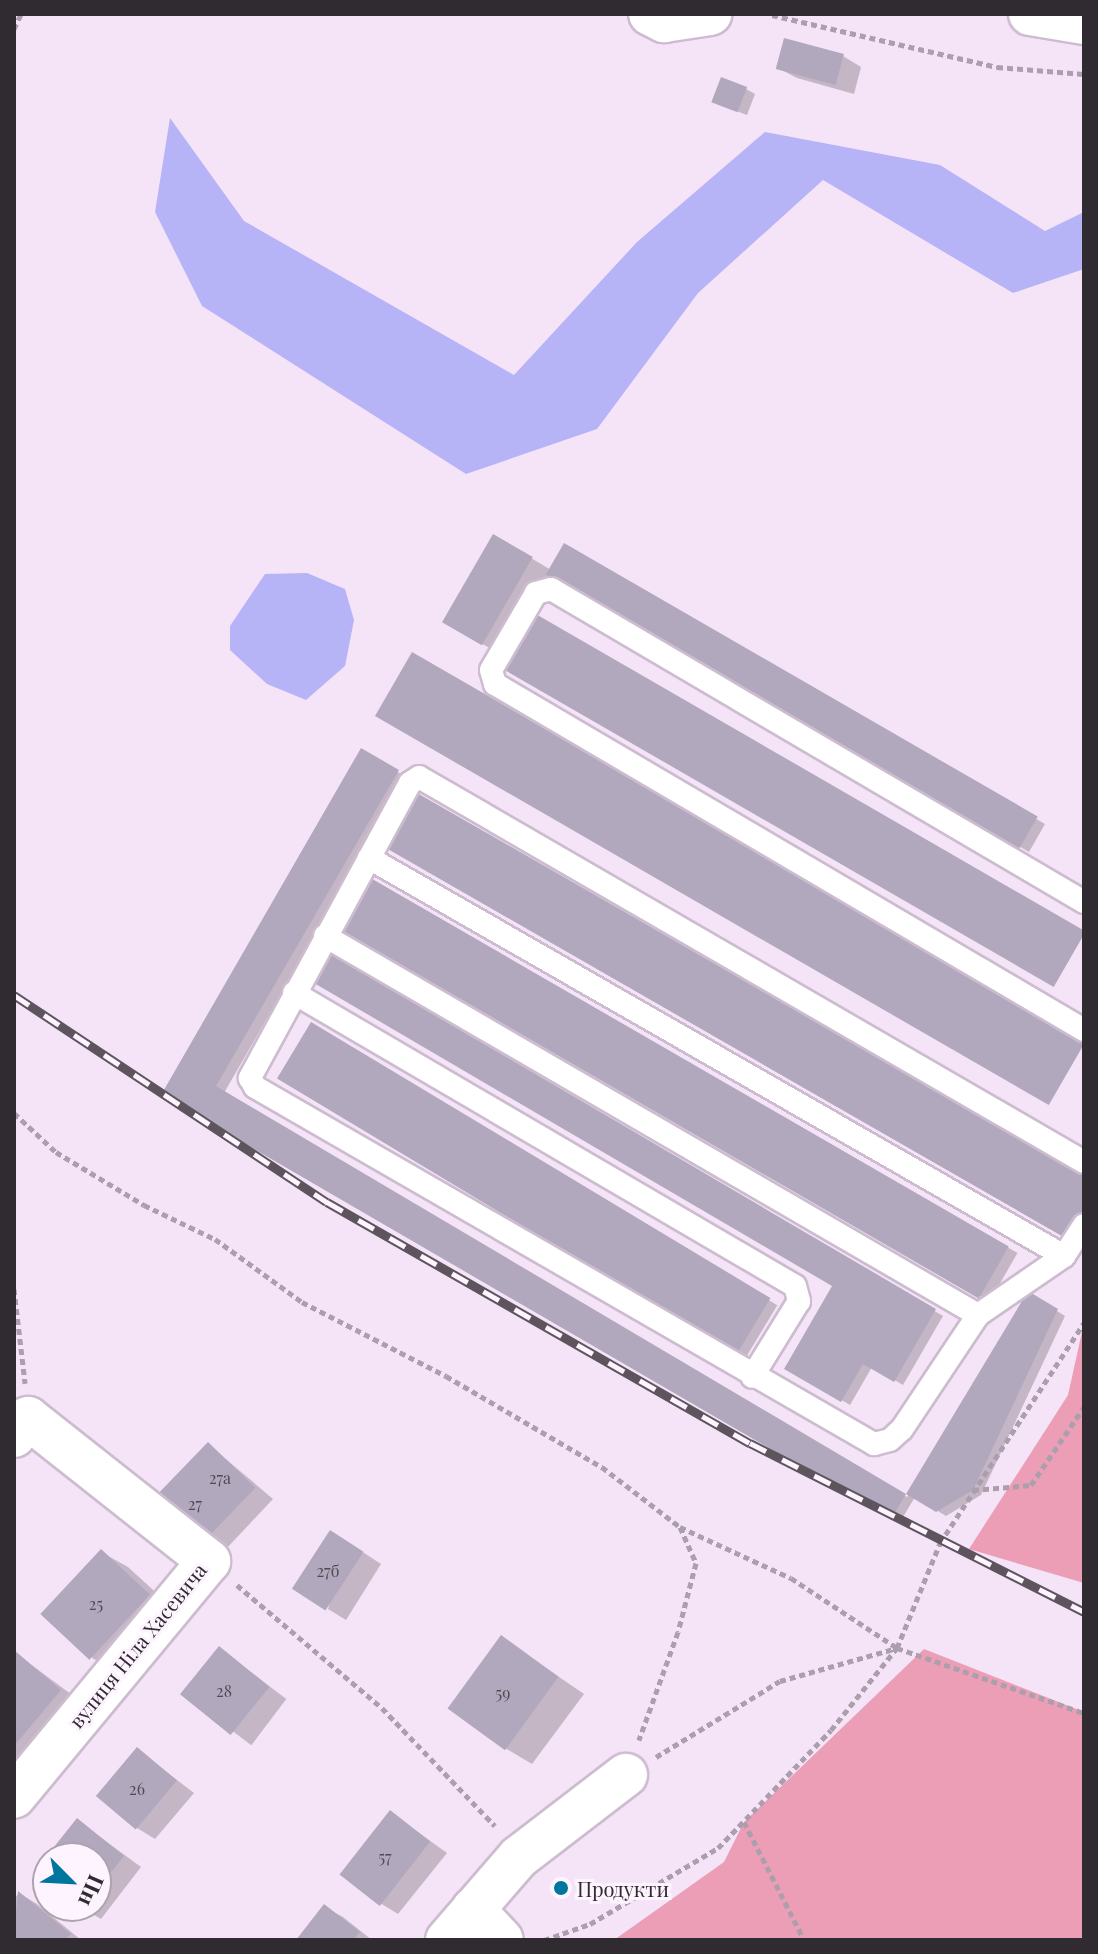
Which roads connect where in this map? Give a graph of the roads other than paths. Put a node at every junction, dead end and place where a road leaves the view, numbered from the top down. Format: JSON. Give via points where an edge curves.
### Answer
{"nodes":[{"id":1,"x":650,"y":14,"type":"edge"},
{"id":2,"x":710,"y":14,"type":"edge"},
{"id":3,"x":1030,"y":14,"type":"edge"},
{"id":4,"x":1084,"y":23,"type":"edge"},
{"id":5,"x":369,"y":858,"type":"junction"},
{"id":6,"x":1084,"y":902,"type":"edge"},
{"id":7,"x":325,"y":936,"type":"junction"},
{"id":8,"x":294,"y":993,"type":"junction"},
{"id":9,"x":1084,"y":1030,"type":"edge"},
{"id":10,"x":1084,"y":1162,"type":"edge"},
{"id":11,"x":1084,"y":1225,"type":"edge"},
{"id":12,"x":1064,"y":1256,"type":"junction"},
{"id":13,"x":978,"y":1315,"type":"junction"},
{"id":14,"x":752,"y":1377,"type":"junction"},
{"id":15,"x":21,"y":1427,"type":"edge"},
{"id":16,"x":626,"y":1775,"type":"road end"},
{"id":17,"x":14,"y":1797,"type":"edge"},
{"id":18,"x":460,"y":1925,"type":"edge"},
{"id":19,"x":502,"y":1940,"type":"edge"}],
"edges":[{"from":1,"to":2,"type":"street","via":[[664,21]]},
{"from":3,"to":4,"type":"street"},
{"from":5,"to":7,"type":"lane"},
{"from":5,"to":10,"type":"lane","via":[[410,783],[425,779]]},
{"from":5,"to":12,"type":"lane"},
{"from":6,"to":9,"type":"lane","via":[[551,589],[536,593],[491,670],[495,684]]},
{"from":7,"to":8,"type":"lane"},
{"from":7,"to":13,"type":"lane"},
{"from":8,"to":14,"type":"lane","via":[[251,1072],[255,1087]]},
{"from":8,"to":14,"type":"lane","via":[[795,1286],[799,1301]]},
{"from":11,"to":12,"type":"lane"},
{"from":12,"to":13,"type":"lane"},
{"from":13,"to":14,"type":"lane","via":[[890,1440],[874,1444],[859,1439]]},
{"from":15,"to":17,"type":"street","name":"вулиця Ніла Хасевича","via":[[209,1561]]},
{"from":16,"to":18,"type":"street","via":[[519,1857]]},
{"from":18,"to":19,"type":"street"}]}
